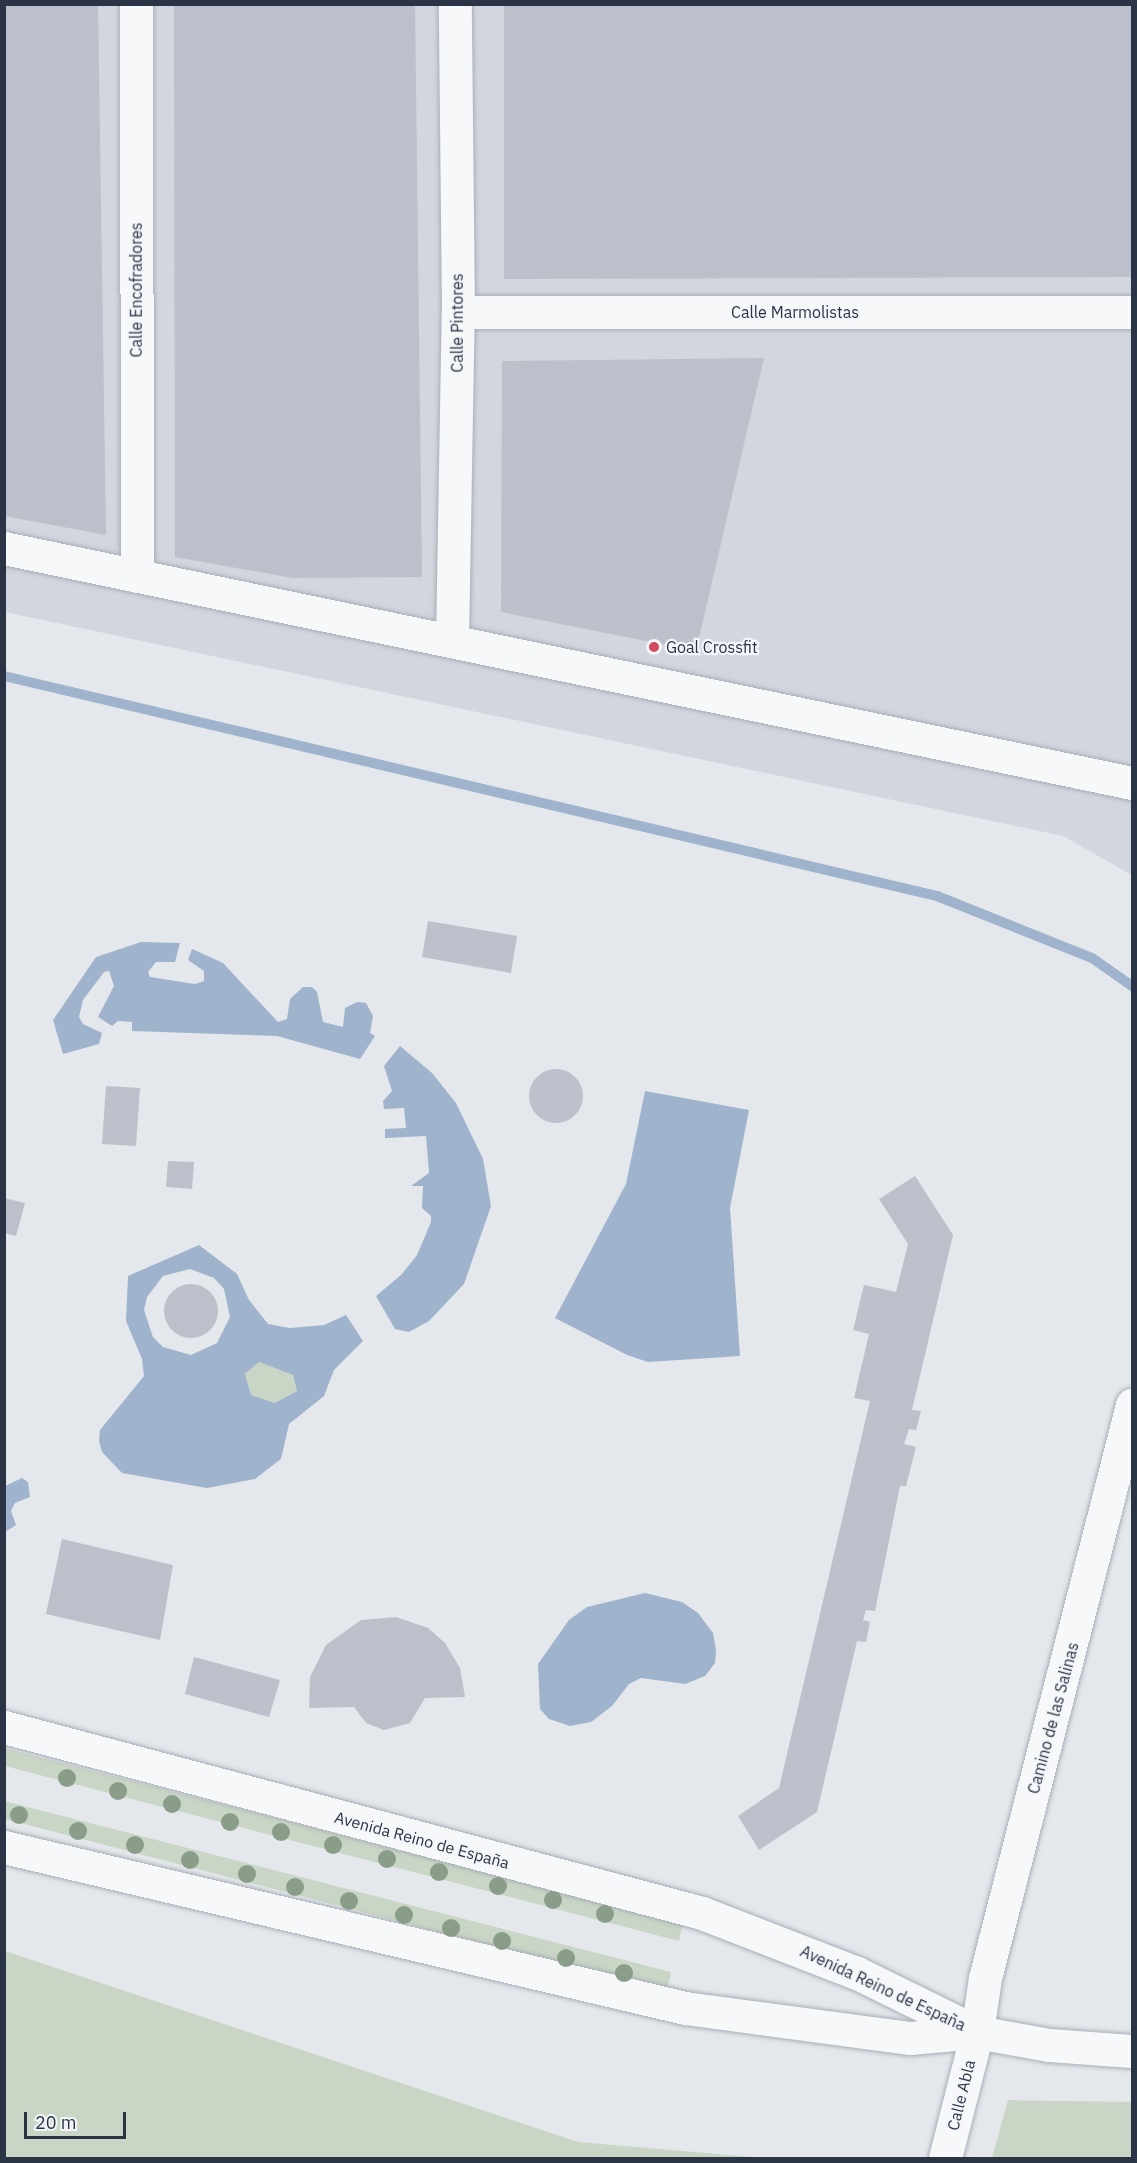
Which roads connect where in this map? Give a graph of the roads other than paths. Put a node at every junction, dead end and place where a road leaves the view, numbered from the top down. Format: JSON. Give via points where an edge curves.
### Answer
{"nodes":[{"id":1,"x":136,"y":4,"type":"edge"},
{"id":2,"x":455,"y":4,"type":"edge"},
{"id":3,"x":458,"y":312,"type":"junction"},
{"id":4,"x":1132,"y":312,"type":"edge"},
{"id":5,"x":4,"y":548,"type":"edge"},
{"id":6,"x":137,"y":576,"type":"junction"},
{"id":7,"x":452,"y":641,"type":"junction"},
{"id":8,"x":1132,"y":783,"type":"edge"},
{"id":9,"x":1132,"y":1405,"type":"edge"},
{"id":10,"x":4,"y":1727,"type":"edge"},
{"id":11,"x":4,"y":1847,"type":"edge"},
{"id":12,"x":977,"y":2032,"type":"junction"},
{"id":13,"x":1132,"y":2051,"type":"edge"},
{"id":14,"x":945,"y":2158,"type":"edge"}],
"edges":[{"from":1,"to":6,"type":"street","name":"Calle Encofradores"},
{"from":2,"to":3,"type":"street","name":"Calle Pintores"},
{"from":3,"to":4,"type":"street","name":"Calle Marmolistas"},
{"from":3,"to":7,"type":"street","name":"Calle Pintores"},
{"from":5,"to":6,"type":"street"},
{"from":6,"to":7,"type":"street"},
{"from":7,"to":8,"type":"street"},
{"from":9,"to":12,"type":"street","name":"Camino de las Salinas","via":[[984,1978]]},
{"from":10,"to":12,"type":"street","name":"Avenida Reino de España","via":[[702,1912],[857,1973]]},
{"from":11,"to":12,"type":"street","name":"Avenida Reino de España","via":[[685,2008],[910,2038]]},
{"from":12,"to":13,"type":"street","via":[[1049,2045]]},
{"from":12,"to":14,"type":"street","name":"Calle Abla"}]}
